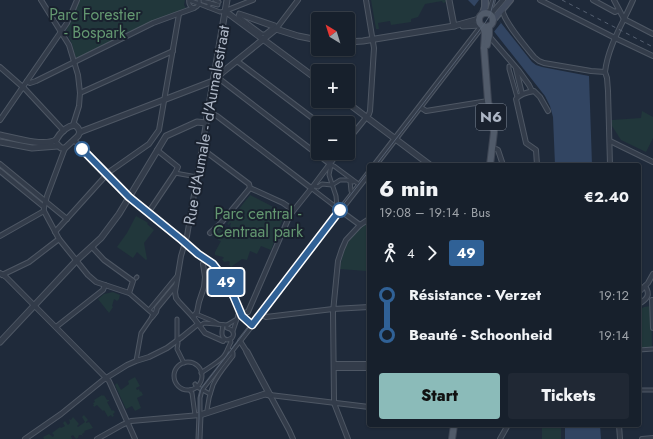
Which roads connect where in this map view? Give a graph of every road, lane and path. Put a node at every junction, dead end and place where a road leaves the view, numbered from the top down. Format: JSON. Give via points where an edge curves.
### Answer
{"nodes":[{"id":1,"x":41,"y":0,"type":"edge"},
{"id":2,"x":76,"y":0,"type":"edge"},
{"id":3,"x":189,"y":0,"type":"edge"},
{"id":4,"x":204,"y":0,"type":"edge"},
{"id":5,"x":253,"y":0,"type":"edge"},
{"id":6,"x":298,"y":0,"type":"edge"},
{"id":7,"x":366,"y":0,"type":"edge"},
{"id":8,"x":449,"y":0,"type":"edge"},
{"id":9,"x":493,"y":0,"type":"edge"},
{"id":10,"x":503,"y":0,"type":"edge"},
{"id":11,"x":510,"y":0,"type":"edge"},
{"id":12,"x":540,"y":0,"type":"edge"},
{"id":13,"x":593,"y":0,"type":"edge"},
{"id":14,"x":614,"y":0,"type":"edge"},
{"id":15,"x":633,"y":0,"type":"edge"},
{"id":16,"x":485,"y":1,"type":"edge"},
{"id":17,"x":199,"y":2,"type":"edge"},
{"id":18,"x":211,"y":2,"type":"edge"},
{"id":19,"x":220,"y":2,"type":"edge"},
{"id":20,"x":208,"y":7,"type":"junction"},
{"id":21,"x":194,"y":8,"type":"junction"},
{"id":22,"x":502,"y":9,"type":"junction"},
{"id":23,"x":619,"y":10,"type":"junction"},
{"id":24,"x":225,"y":11,"type":"junction"},
{"id":25,"x":179,"y":14,"type":"junction"},
{"id":26,"x":239,"y":14,"type":"junction"},
{"id":27,"x":487,"y":19,"type":"junction"},
{"id":28,"x":624,"y":19,"type":"junction"},
{"id":29,"x":268,"y":26,"type":"junction"},
{"id":30,"x":454,"y":26,"type":"junction"},
{"id":31,"x":275,"y":28,"type":"junction"},
{"id":32,"x":61,"y":31,"type":"junction"},
{"id":33,"x":266,"y":34,"type":"junction"},
{"id":34,"x":653,"y":34,"type":"edge"},
{"id":35,"x":489,"y":36,"type":"junction"},
{"id":36,"x":615,"y":38,"type":"junction"},
{"id":37,"x":311,"y":39,"type":"edge"},
{"id":38,"x":373,"y":39,"type":"junction"},
{"id":39,"x":264,"y":40,"type":"junction"},
{"id":40,"x":355,"y":41,"type":"edge"},
{"id":41,"x":173,"y":51,"type":"junction"},
{"id":42,"x":485,"y":52,"type":"junction"},
{"id":43,"x":653,"y":56,"type":"edge"},
{"id":44,"x":237,"y":61,"type":"junction"},
{"id":45,"x":75,"y":62,"type":"junction"},
{"id":46,"x":216,"y":66,"type":"junction"},
{"id":47,"x":510,"y":66,"type":"dead end"},
{"id":48,"x":0,"y":67,"type":"edge"},
{"id":49,"x":516,"y":69,"type":"junction"},
{"id":50,"x":34,"y":70,"type":"junction"},
{"id":51,"x":224,"y":71,"type":"junction"},
{"id":52,"x":605,"y":72,"type":"junction"},
{"id":53,"x":311,"y":75,"type":"edge"},
{"id":54,"x":41,"y":78,"type":"junction"},
{"id":55,"x":215,"y":79,"type":"junction"},
{"id":56,"x":27,"y":81,"type":"junction"},
{"id":57,"x":22,"y":88,"type":"junction"},
{"id":58,"x":532,"y":91,"type":"junction"},
{"id":59,"x":80,"y":93,"type":"junction"},
{"id":60,"x":522,"y":94,"type":"junction"},
{"id":61,"x":517,"y":97,"type":"junction"},
{"id":62,"x":165,"y":100,"type":"junction"},
{"id":63,"x":488,"y":101,"type":"junction"},
{"id":64,"x":420,"y":106,"type":"junction"},
{"id":65,"x":354,"y":108,"type":"edge"},
{"id":66,"x":548,"y":111,"type":"dead end"},
{"id":67,"x":208,"y":112,"type":"junction"},
{"id":68,"x":311,"y":117,"type":"edge"},
{"id":69,"x":366,"y":117,"type":"junction"},
{"id":70,"x":0,"y":120,"type":"edge"},
{"id":71,"x":206,"y":123,"type":"junction"},
{"id":72,"x":73,"y":125,"type":"junction"},
{"id":73,"x":64,"y":131,"type":"junction"},
{"id":74,"x":355,"y":131,"type":"edge"},
{"id":75,"x":80,"y":132,"type":"junction"},
{"id":76,"x":0,"y":135,"type":"edge"},
{"id":77,"x":395,"y":138,"type":"junction"},
{"id":78,"x":56,"y":140,"type":"junction"},
{"id":79,"x":74,"y":140,"type":"junction"},
{"id":80,"x":0,"y":142,"type":"edge"},
{"id":81,"x":610,"y":142,"type":"junction"},
{"id":82,"x":58,"y":146,"type":"junction"},
{"id":83,"x":65,"y":148,"type":"junction"},
{"id":84,"x":492,"y":149,"type":"junction"},
{"id":85,"x":157,"y":150,"type":"junction"},
{"id":86,"x":201,"y":150,"type":"junction"},
{"id":87,"x":334,"y":160,"type":"edge"},
{"id":88,"x":653,"y":162,"type":"edge"},
{"id":89,"x":376,"y":163,"type":"edge"},
{"id":90,"x":427,"y":163,"type":"edge"},
{"id":91,"x":490,"y":163,"type":"edge"},
{"id":92,"x":502,"y":163,"type":"edge"},
{"id":93,"x":537,"y":163,"type":"edge"},
{"id":94,"x":610,"y":163,"type":"edge"},
{"id":95,"x":0,"y":164,"type":"edge"},
{"id":96,"x":329,"y":168,"type":"junction"},
{"id":97,"x":0,"y":171,"type":"edge"},
{"id":98,"x":175,"y":173,"type":"junction"},
{"id":99,"x":367,"y":174,"type":"edge"},
{"id":100,"x":107,"y":175,"type":"junction"},
{"id":101,"x":197,"y":177,"type":"junction"},
{"id":102,"x":350,"y":181,"type":"junction"},
{"id":103,"x":332,"y":185,"type":"junction"},
{"id":104,"x":313,"y":187,"type":"junction"},
{"id":105,"x":250,"y":188,"type":"junction"},
{"id":106,"x":351,"y":191,"type":"dead end"},
{"id":107,"x":129,"y":197,"type":"junction"},
{"id":108,"x":46,"y":202,"type":"junction"},
{"id":109,"x":44,"y":209,"type":"junction"},
{"id":110,"x":339,"y":209,"type":"junction"},
{"id":111,"x":293,"y":210,"type":"junction"},
{"id":112,"x":148,"y":213,"type":"junction"},
{"id":113,"x":345,"y":214,"type":"joint"},
{"id":114,"x":67,"y":219,"type":"junction"},
{"id":115,"x":367,"y":220,"type":"edge"},
{"id":116,"x":360,"y":225,"type":"junction"},
{"id":117,"x":55,"y":232,"type":"junction"},
{"id":118,"x":210,"y":234,"type":"dead end"},
{"id":119,"x":0,"y":236,"type":"edge"},
{"id":120,"x":59,"y":239,"type":"junction"},
{"id":121,"x":185,"y":242,"type":"junction"},
{"id":122,"x":92,"y":247,"type":"junction"},
{"id":123,"x":203,"y":258,"type":"junction"},
{"id":124,"x":77,"y":260,"type":"junction"},
{"id":125,"x":202,"y":264,"type":"joint"},
{"id":126,"x":178,"y":274,"type":"junction"},
{"id":127,"x":653,"y":274,"type":"edge"},
{"id":128,"x":1,"y":275,"type":"edge"},
{"id":129,"x":105,"y":285,"type":"junction"},
{"id":130,"x":176,"y":285,"type":"junction"},
{"id":131,"x":641,"y":286,"type":"edge"},
{"id":132,"x":645,"y":286,"type":"junction"},
{"id":133,"x":641,"y":290,"type":"edge"},
{"id":134,"x":129,"y":293,"type":"junction"},
{"id":135,"x":641,"y":300,"type":"edge"},
{"id":136,"x":645,"y":300,"type":"junction"},
{"id":137,"x":652,"y":300,"type":"edge"},
{"id":138,"x":641,"y":303,"type":"edge"},
{"id":139,"x":34,"y":306,"type":"junction"},
{"id":140,"x":367,"y":308,"type":"edge"},
{"id":141,"x":333,"y":309,"type":"junction"},
{"id":142,"x":149,"y":310,"type":"junction"},
{"id":143,"x":262,"y":312,"type":"junction"},
{"id":144,"x":239,"y":313,"type":"junction"},
{"id":145,"x":154,"y":315,"type":"junction"},
{"id":146,"x":177,"y":318,"type":"dead end"},
{"id":147,"x":237,"y":319,"type":"junction"},
{"id":148,"x":199,"y":320,"type":"junction"},
{"id":149,"x":218,"y":324,"type":"junction"},
{"id":150,"x":224,"y":325,"type":"junction"},
{"id":151,"x":252,"y":325,"type":"junction"},
{"id":152,"x":56,"y":327,"type":"junction"},
{"id":153,"x":653,"y":328,"type":"edge"},
{"id":154,"x":233,"y":331,"type":"junction"},
{"id":155,"x":230,"y":339,"type":"junction"},
{"id":156,"x":223,"y":341,"type":"dead end"},
{"id":157,"x":240,"y":341,"type":"junction"},
{"id":158,"x":0,"y":342,"type":"edge"},
{"id":159,"x":237,"y":349,"type":"dead end"},
{"id":160,"x":641,"y":350,"type":"edge"},
{"id":161,"x":653,"y":350,"type":"edge"},
{"id":162,"x":231,"y":352,"type":"junction"},
{"id":163,"x":247,"y":352,"type":"joint"},
{"id":164,"x":224,"y":360,"type":"junction"},
{"id":165,"x":136,"y":361,"type":"junction"},
{"id":166,"x":184,"y":363,"type":"junction"},
{"id":167,"x":367,"y":364,"type":"edge"},
{"id":168,"x":334,"y":366,"type":"junction"},
{"id":169,"x":367,"y":368,"type":"edge"},
{"id":170,"x":201,"y":373,"type":"junction"},
{"id":171,"x":107,"y":378,"type":"junction"},
{"id":172,"x":206,"y":381,"type":"dead end"},
{"id":173,"x":198,"y":385,"type":"junction"},
{"id":174,"x":190,"y":390,"type":"junction"},
{"id":175,"x":203,"y":390,"type":"junction"},
{"id":176,"x":641,"y":390,"type":"edge"},
{"id":177,"x":653,"y":390,"type":"edge"},
{"id":178,"x":210,"y":394,"type":"junction"},
{"id":179,"x":270,"y":395,"type":"junction"},
{"id":180,"x":334,"y":403,"type":"junction"},
{"id":181,"x":367,"y":407,"type":"edge"},
{"id":182,"x":207,"y":410,"type":"dead end"},
{"id":183,"x":197,"y":415,"type":"junction"},
{"id":184,"x":128,"y":422,"type":"junction"},
{"id":185,"x":454,"y":427,"type":"edge"},
{"id":186,"x":619,"y":427,"type":"edge"},
{"id":187,"x":653,"y":438,"type":"edge"},
{"id":188,"x":25,"y":439,"type":"edge"},
{"id":189,"x":97,"y":439,"type":"edge"},
{"id":190,"x":135,"y":439,"type":"edge"},
{"id":191,"x":198,"y":439,"type":"edge"},
{"id":192,"x":293,"y":439,"type":"edge"},
{"id":193,"x":348,"y":439,"type":"edge"},
{"id":194,"x":452,"y":439,"type":"edge"},
{"id":195,"x":620,"y":439,"type":"edge"},
{"id":196,"x":642,"y":439,"type":"edge"}],
"edges":[{"from":1,"to":32,"type":"street"},
{"from":2,"to":32,"type":"street","via":[[70,17]]},
{"from":3,"to":17,"type":"street"},
{"from":3,"to":21,"type":"street","via":[[190,6]]},
{"from":4,"to":18,"type":"street"},
{"from":5,"to":24,"type":"street"},
{"from":6,"to":31,"type":"street"},
{"from":7,"to":38,"type":"street"},
{"from":8,"to":30,"type":"street"},
{"from":9,"to":27,"type":"street"},
{"from":10,"to":27,"type":"street"},
{"from":11,"to":22,"type":"main road"},
{"from":12,"to":36,"type":"street"},
{"from":13,"to":23,"type":"street","via":[[615,12]]},
{"from":14,"to":23,"type":"street"},
{"from":15,"to":28,"type":"street"},
{"from":16,"to":27,"type":"main road","number":"N6"},
{"from":17,"to":20,"type":"street"},
{"from":17,"to":21,"type":"street"},
{"from":18,"to":19,"type":"street"},
{"from":18,"to":20,"type":"street"},
{"from":19,"to":24,"type":"street","name":"Rue d'Aumale - d'Aumalestraat"},
{"from":20,"to":24,"type":"street","via":[[220,12]]},
{"from":21,"to":25,"type":"street"},
{"from":22,"to":27,"type":"main road"},
{"from":22,"to":52,"type":"street","via":[[508,22],[538,61]]},
{"from":23,"to":28,"type":"street"},
{"from":24,"to":39,"type":"street"},
{"from":24,"to":46,"type":"street","name":"Rue d'Aumale - d'Aumalestraat"},
{"from":25,"to":41,"type":"street"},
{"from":25,"to":45,"type":"street","via":[[153,23]]},
{"from":26,"to":29,"type":"street"},
{"from":26,"to":31,"type":"street","via":[[275,25]]},
{"from":26,"to":33,"type":"street","via":[[238,16],[260,33]]},
{"from":27,"to":30,"type":"street"},
{"from":27,"to":35,"type":"main road","number":"N6"},
{"from":27,"to":42,"type":"main road","number":"N6"},
{"from":27,"to":64,"type":"street"},
{"from":28,"to":34,"type":"street"},
{"from":28,"to":36,"type":"street"},
{"from":29,"to":31,"type":"street"},
{"from":29,"to":33,"type":"street"},
{"from":30,"to":38,"type":"street"},
{"from":31,"to":33,"type":"street"},
{"from":31,"to":37,"type":"street"},
{"from":31,"to":39,"type":"street"},
{"from":32,"to":45,"type":"street"},
{"from":32,"to":50,"type":"street"},
{"from":35,"to":42,"type":"main road","number":"N6"},
{"from":35,"to":49,"type":"street"},
{"from":36,"to":43,"type":"street"},
{"from":36,"to":52,"type":"street","via":[[606,60]]},
{"from":38,"to":40,"type":"street"},
{"from":38,"to":69,"type":"street","via":[[370,111]]},
{"from":39,"to":44,"type":"street"},
{"from":39,"to":53,"type":"street"},
{"from":41,"to":59,"type":"street"},
{"from":41,"to":62,"type":"street"},
{"from":42,"to":63,"type":"main road","number":"N6"},
{"from":44,"to":51,"type":"street"},
{"from":44,"to":68,"type":"street"},
{"from":45,"to":54,"type":"street"},
{"from":45,"to":59,"type":"street"},
{"from":46,"to":51,"type":"street"},
{"from":46,"to":55,"type":"street","name":"Rue d'Aumale - d'Aumalestraat"},
{"from":47,"to":61,"type":"street"},
{"from":48,"to":57,"type":"street"},
{"from":49,"to":58,"type":"street"},
{"from":49,"to":60,"type":"street"},
{"from":50,"to":54,"type":"street"},
{"from":50,"to":56,"type":"street"},
{"from":51,"to":55,"type":"street"},
{"from":52,"to":81,"type":"street","via":[[608,78]]},
{"from":54,"to":56,"type":"street","via":[[30,83]]},
{"from":55,"to":62,"type":"street"},
{"from":55,"to":67,"type":"street","name":"Rue d'Aumale - d'Aumalestraat"},
{"from":55,"to":96,"type":"street"},
{"from":56,"to":57,"type":"street"},
{"from":57,"to":70,"type":"street"},
{"from":57,"to":73,"type":"street"},
{"from":58,"to":60,"type":"street"},
{"from":58,"to":66,"type":"street"},
{"from":59,"to":72,"type":"street"},
{"from":60,"to":61,"type":"street"},
{"from":61,"to":93,"type":"street","via":[[526,143],[536,150]]},
{"from":62,"to":75,"type":"street"},
{"from":62,"to":100,"type":"street","via":[[159,130],[149,144]]},
{"from":63,"to":64,"type":"street","via":[[426,110]]},
{"from":63,"to":84,"type":"main road","number":"N6","via":[[494,132]]},
{"from":64,"to":77,"type":"street"},
{"from":65,"to":69,"type":"street"},
{"from":67,"to":71,"type":"street","name":"Rue d'Aumale - d'Aumalestraat"},
{"from":67,"to":104,"type":"street"},
{"from":69,"to":74,"type":"street"},
{"from":69,"to":77,"type":"street"},
{"from":71,"to":85,"type":"street","via":[[197,122],[166,136]]},
{"from":71,"to":86,"type":"street","name":"Rue d'Aumale - d'Aumalestraat"},
{"from":72,"to":73,"type":"street"},
{"from":72,"to":75,"type":"street"},
{"from":73,"to":78,"type":"street"},
{"from":75,"to":79,"type":"street"},
{"from":76,"to":78,"type":"street","via":[[40,143]]},
{"from":77,"to":89,"type":"street"},
{"from":77,"to":90,"type":"street"},
{"from":78,"to":82,"type":"street"},
{"from":79,"to":83,"type":"street"},
{"from":79,"to":100,"type":"street"},
{"from":80,"to":82,"type":"street","via":[[32,148]]},
{"from":81,"to":88,"type":"street"},
{"from":81,"to":94,"type":"street"},
{"from":82,"to":83,"type":"street"},
{"from":83,"to":108,"type":"street"},
{"from":84,"to":91,"type":"main road","number":"N6"},
{"from":84,"to":92,"type":"street","via":[[498,150]]},
{"from":85,"to":98,"type":"street","via":[[178,167]]},
{"from":85,"to":107,"type":"street"},
{"from":86,"to":101,"type":"street","name":"Rue d'Aumale - d'Aumalestraat"},
{"from":86,"to":105,"type":"street","via":[[249,184]]},
{"from":87,"to":96,"type":"street"},
{"from":95,"to":108,"type":"street"},
{"from":96,"to":102,"type":"street","via":[[331,165],[334,166],[356,183]]},
{"from":96,"to":103,"type":"street"},
{"from":96,"to":104,"type":"street"},
{"from":97,"to":109,"type":"street"},
{"from":98,"to":101,"type":"street"},
{"from":98,"to":112,"type":"street"},
{"from":99,"to":110,"type":"street"},
{"from":100,"to":107,"type":"street"},
{"from":100,"to":114,"type":"street"},
{"from":101,"to":121,"type":"street","name":"Rue d'Aumale - d'Aumalestraat"},
{"from":102,"to":103,"type":"street","via":[[340,180]]},
{"from":102,"to":106,"type":"street"},
{"from":103,"to":104,"type":"street","via":[[322,184]]},
{"from":103,"to":110,"type":"street"},
{"from":104,"to":110,"type":"street"},
{"from":104,"to":111,"type":"street"},
{"from":105,"to":111,"type":"street"},
{"from":105,"to":118,"type":"street"},
{"from":107,"to":112,"type":"street"},
{"from":107,"to":122,"type":"street","via":[[109,229]]},
{"from":108,"to":109,"type":"street"},
{"from":108,"to":114,"type":"street"},
{"from":109,"to":117,"type":"street"},
{"from":109,"to":119,"type":"street"},
{"from":110,"to":113,"type":"street"},
{"from":110,"to":143,"type":"street"},
{"from":111,"to":144,"type":"street","via":[[248,312]]},
{"from":112,"to":121,"type":"street"},
{"from":113,"to":116,"type":"street"},
{"from":114,"to":117,"type":"street"},
{"from":115,"to":116,"type":"street"},
{"from":116,"to":141,"type":"street","via":[[346,240],[340,252]]},
{"from":117,"to":120,"type":"street"},
{"from":120,"to":124,"type":"street"},
{"from":120,"to":128,"type":"street","via":[[29,262]]},
{"from":121,"to":123,"type":"street"},
{"from":121,"to":126,"type":"street","name":"Rue d'Aumale - d'Aumalestraat"},
{"from":122,"to":124,"type":"street"},
{"from":122,"to":134,"type":"street","via":[[104,260],[135,278]]},
{"from":123,"to":125,"type":"street"},
{"from":123,"to":144,"type":"street","via":[[213,264],[227,282]]},
{"from":124,"to":129,"type":"street","via":[[88,275]]},
{"from":124,"to":139,"type":"street"},
{"from":125,"to":148,"type":"street","via":[[205,277],[197,312]]},
{"from":126,"to":130,"type":"street","name":"Rue d'Aumale - d'Aumalestraat"},
{"from":126,"to":142,"type":"street"},
{"from":127,"to":132,"type":"street"},
{"from":128,"to":139,"type":"street"},
{"from":129,"to":134,"type":"street"},
{"from":129,"to":152,"type":"street"},
{"from":130,"to":145,"type":"street","via":[[156,308]]},
{"from":130,"to":148,"type":"street","name":"Rue d'Aumale - d'Aumalestraat","via":[[176,298]]},
{"from":131,"to":132,"type":"street"},
{"from":132,"to":133,"type":"street"},
{"from":132,"to":136,"type":"street","via":[[648,292]]},
{"from":134,"to":142,"type":"street"},
{"from":135,"to":136,"type":"street"},
{"from":136,"to":137,"type":"street"},
{"from":136,"to":138,"type":"street"},
{"from":137,"to":153,"type":"street"},
{"from":139,"to":152,"type":"street"},
{"from":139,"to":158,"type":"street"},
{"from":140,"to":141,"type":"street"},
{"from":141,"to":143,"type":"street","via":[[266,317]]},
{"from":141,"to":168,"type":"street"},
{"from":142,"to":145,"type":"street"},
{"from":143,"to":151,"type":"street"},
{"from":144,"to":147,"type":"street"},
{"from":144,"to":151,"type":"street"},
{"from":145,"to":165,"type":"street","via":[[141,333]]},
{"from":146,"to":166,"type":"street","via":[[177,348]]},
{"from":147,"to":150,"type":"street"},
{"from":147,"to":154,"type":"street"},
{"from":148,"to":149,"type":"street"},
{"from":148,"to":149,"type":"street"},
{"from":148,"to":156,"type":"street","via":[[205,333]]},
{"from":148,"to":165,"type":"street","via":[[194,328],[167,348]]},
{"from":149,"to":150,"type":"street"},
{"from":150,"to":154,"type":"street"},
{"from":150,"to":155,"type":"street","via":[[222,337]]},
{"from":151,"to":157,"type":"street"},
{"from":152,"to":171,"type":"street"},
{"from":154,"to":155,"type":"street"},
{"from":155,"to":162,"type":"street"},
{"from":157,"to":162,"type":"street"},
{"from":157,"to":163,"type":"street"},
{"from":159,"to":162,"type":"street"},
{"from":160,"to":161,"type":"street"},
{"from":162,"to":164,"type":"street"},
{"from":162,"to":164,"type":"street"},
{"from":162,"to":175,"type":"street"},
{"from":162,"to":178,"type":"street","via":[[233,356],[218,376]]},
{"from":163,"to":179,"type":"street"},
{"from":164,"to":170,"type":"street"},
{"from":165,"to":171,"type":"street"},
{"from":166,"to":170,"type":"street","via":[[194,364]]},
{"from":166,"to":174,"type":"street","via":[[176,370],[174,380],[179,387]]},
{"from":167,"to":168,"type":"street"},
{"from":168,"to":169,"type":"street"},
{"from":168,"to":180,"type":"street"},
{"from":170,"to":173,"type":"street"},
{"from":171,"to":184,"type":"street"},
{"from":171,"to":188,"type":"street"},
{"from":172,"to":173,"type":"street"},
{"from":173,"to":174,"type":"street"},
{"from":173,"to":175,"type":"street"},
{"from":174,"to":183,"type":"street"},
{"from":175,"to":178,"type":"street"},
{"from":175,"to":178,"type":"street","via":[[209,384]]},
{"from":175,"to":183,"type":"street"},
{"from":176,"to":177,"type":"street"},
{"from":178,"to":182,"type":"street"},
{"from":179,"to":180,"type":"street"},
{"from":179,"to":183,"type":"street","via":[[265,394]]},
{"from":179,"to":192,"type":"street"},
{"from":180,"to":181,"type":"street"},
{"from":180,"to":193,"type":"street"},
{"from":183,"to":184,"type":"street"},
{"from":183,"to":191,"type":"street"},
{"from":184,"to":189,"type":"street"},
{"from":184,"to":190,"type":"street"},
{"from":185,"to":194,"type":"main road"},
{"from":186,"to":195,"type":"street"},
{"from":187,"to":196,"type":"street"}]}
